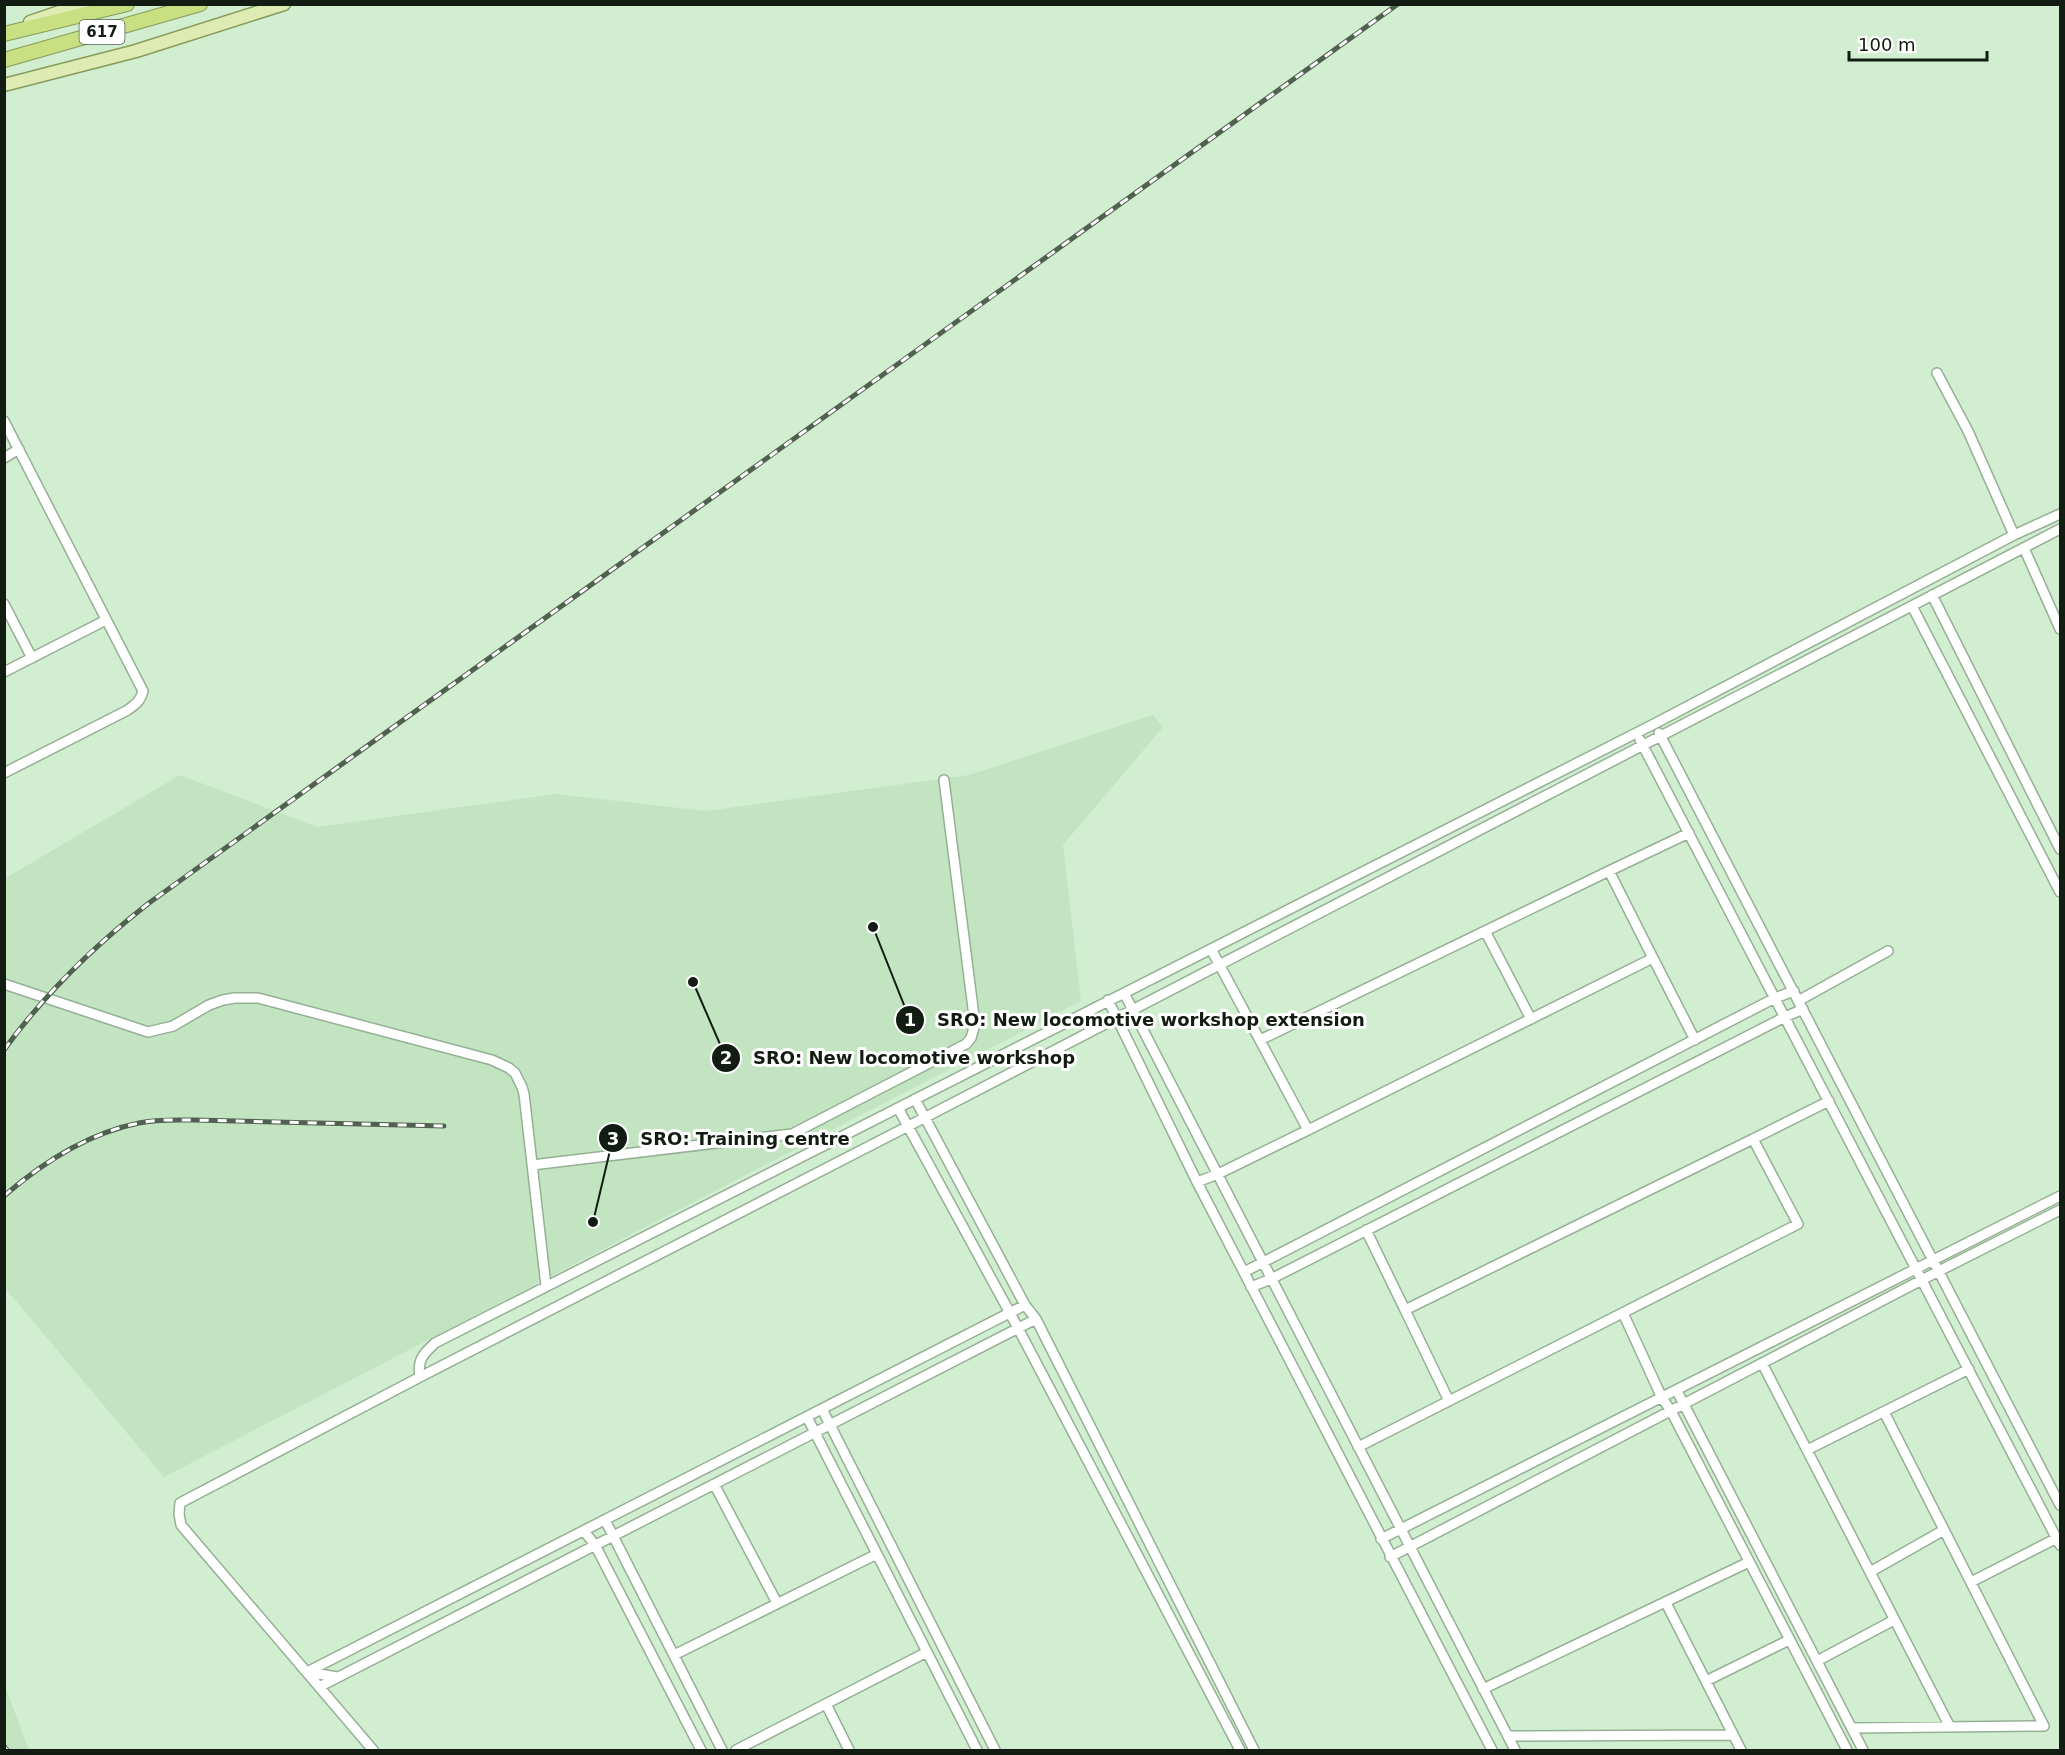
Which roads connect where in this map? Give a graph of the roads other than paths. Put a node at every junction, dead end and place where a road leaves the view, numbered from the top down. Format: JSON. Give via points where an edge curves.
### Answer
{"nodes":[{"id":1,"x":83,"y":4,"type":"edge"},
{"id":2,"x":127,"y":4,"type":"edge"},
{"id":3,"x":200,"y":4,"type":"edge"},
{"id":4,"x":284,"y":4,"type":"edge"},
{"id":5,"x":4,"y":32,"type":"edge"},
{"id":6,"x":4,"y":60,"type":"edge"},
{"id":7,"x":4,"y":85,"type":"edge"},
{"id":8,"x":1937,"y":373,"type":"dead end"},
{"id":9,"x":4,"y":421,"type":"edge"},
{"id":10,"x":19,"y":450,"type":"junction"},
{"id":11,"x":4,"y":458,"type":"edge"},
{"id":12,"x":2061,"y":514,"type":"edge"},
{"id":13,"x":2061,"y":529,"type":"edge"},
{"id":14,"x":2014,"y":535,"type":"junction"},
{"id":15,"x":2024,"y":548,"type":"junction"},
{"id":16,"x":1932,"y":595,"type":"junction"},
{"id":17,"x":4,"y":604,"type":"edge"},
{"id":18,"x":1912,"y":606,"type":"junction"},
{"id":19,"x":106,"y":620,"type":"junction"},
{"id":20,"x":2061,"y":629,"type":"edge"},
{"id":21,"x":32,"y":658,"type":"junction"},
{"id":22,"x":4,"y":672,"type":"edge"},
{"id":23,"x":1654,"y":724,"type":"junction"},
{"id":24,"x":1636,"y":733,"type":"junction"},
{"id":25,"x":1661,"y":736,"type":"junction"},
{"id":26,"x":1643,"y":745,"type":"junction"},
{"id":27,"x":4,"y":773,"type":"edge"},
{"id":28,"x":944,"y":780,"type":"dead end"},
{"id":29,"x":1689,"y":833,"type":"junction"},
{"id":30,"x":2061,"y":849,"type":"edge"},
{"id":31,"x":1609,"y":871,"type":"junction"},
{"id":32,"x":2061,"y":892,"type":"edge"},
{"id":33,"x":1485,"y":931,"type":"junction"},
{"id":34,"x":1211,"y":949,"type":"junction"},
{"id":35,"x":1888,"y":951,"type":"dead end"},
{"id":36,"x":1653,"y":958,"type":"junction"},
{"id":37,"x":1219,"y":965,"type":"junction"},
{"id":38,"x":4,"y":984,"type":"edge"},
{"id":39,"x":1794,"y":991,"type":"junction"},
{"id":40,"x":1124,"y":993,"type":"junction"},
{"id":41,"x":1775,"y":998,"type":"junction"},
{"id":42,"x":1108,"y":1000,"type":"junction"},
{"id":43,"x":1801,"y":1005,"type":"junction"},
{"id":44,"x":1132,"y":1010,"type":"junction"},
{"id":45,"x":1785,"y":1017,"type":"junction"},
{"id":46,"x":1117,"y":1018,"type":"junction"},
{"id":47,"x":1531,"y":1019,"type":"junction"},
{"id":48,"x":1260,"y":1040,"type":"junction"},
{"id":49,"x":1695,"y":1040,"type":"junction"},
{"id":50,"x":915,"y":1099,"type":"junction"},
{"id":51,"x":1829,"y":1101,"type":"junction"},
{"id":52,"x":898,"y":1108,"type":"junction"},
{"id":53,"x":924,"y":1118,"type":"junction"},
{"id":54,"x":908,"y":1126,"type":"junction"},
{"id":55,"x":1308,"y":1130,"type":"junction"},
{"id":56,"x":1753,"y":1139,"type":"junction"},
{"id":57,"x":532,"y":1165,"type":"junction"},
{"id":58,"x":1218,"y":1174,"type":"junction"},
{"id":59,"x":1197,"y":1182,"type":"junction"},
{"id":60,"x":2061,"y":1196,"type":"edge"},
{"id":61,"x":2061,"y":1210,"type":"edge"},
{"id":62,"x":1366,"y":1230,"type":"junction"},
{"id":63,"x":1933,"y":1261,"type":"junction"},
{"id":64,"x":1263,"y":1263,"type":"junction"},
{"id":65,"x":1917,"y":1269,"type":"junction"},
{"id":66,"x":1939,"y":1271,"type":"junction"},
{"id":67,"x":1244,"y":1272,"type":"junction"},
{"id":68,"x":1271,"y":1278,"type":"junction"},
{"id":69,"x":1922,"y":1281,"type":"junction"},
{"id":70,"x":546,"y":1286,"type":"junction"},
{"id":71,"x":1251,"y":1287,"type":"junction"},
{"id":72,"x":1025,"y":1305,"type":"junction"},
{"id":73,"x":1405,"y":1310,"type":"junction"},
{"id":74,"x":1010,"y":1313,"type":"junction"},
{"id":75,"x":1623,"y":1313,"type":"junction"},
{"id":76,"x":1036,"y":1318,"type":"junction"},
{"id":77,"x":1018,"y":1328,"type":"junction"},
{"id":78,"x":1762,"y":1363,"type":"junction"},
{"id":79,"x":1969,"y":1369,"type":"junction"},
{"id":80,"x":420,"y":1377,"type":"junction"},
{"id":81,"x":1677,"y":1391,"type":"junction"},
{"id":82,"x":1662,"y":1398,"type":"junction"},
{"id":83,"x":1449,"y":1401,"type":"junction"},
{"id":84,"x":1684,"y":1404,"type":"junction"},
{"id":85,"x":822,"y":1409,"type":"junction"},
{"id":86,"x":1671,"y":1411,"type":"junction"},
{"id":87,"x":1884,"y":1412,"type":"junction"},
{"id":88,"x":807,"y":1417,"type":"junction"},
{"id":89,"x":829,"y":1425,"type":"junction"},
{"id":90,"x":814,"y":1432,"type":"junction"},
{"id":91,"x":1358,"y":1447,"type":"junction"},
{"id":92,"x":1807,"y":1450,"type":"junction"},
{"id":93,"x":714,"y":1484,"type":"junction"},
{"id":94,"x":2061,"y":1505,"type":"edge"},
{"id":95,"x":605,"y":1520,"type":"junction"},
{"id":96,"x":1401,"y":1530,"type":"junction"},
{"id":97,"x":1944,"y":1530,"type":"junction"},
{"id":98,"x":584,"y":1531,"type":"junction"},
{"id":99,"x":614,"y":1535,"type":"junction"},
{"id":100,"x":2058,"y":1536,"type":"edge"},
{"id":101,"x":1381,"y":1539,"type":"junction"},
{"id":102,"x":595,"y":1545,"type":"junction"},
{"id":103,"x":1410,"y":1546,"type":"junction"},
{"id":104,"x":877,"y":1554,"type":"junction"},
{"id":105,"x":1390,"y":1557,"type":"junction"},
{"id":106,"x":1749,"y":1562,"type":"junction"},
{"id":107,"x":1870,"y":1572,"type":"junction"},
{"id":108,"x":1971,"y":1582,"type":"junction"},
{"id":109,"x":777,"y":1603,"type":"junction"},
{"id":110,"x":1666,"y":1603,"type":"junction"},
{"id":111,"x":1894,"y":1620,"type":"junction"},
{"id":112,"x":661,"y":1629,"type":"junction"},
{"id":113,"x":644,"y":1639,"type":"junction"},
{"id":114,"x":1789,"y":1640,"type":"junction"},
{"id":115,"x":927,"y":1652,"type":"junction"},
{"id":116,"x":674,"y":1654,"type":"junction"},
{"id":117,"x":1817,"y":1661,"type":"junction"},
{"id":118,"x":307,"y":1672,"type":"junction"},
{"id":119,"x":338,"y":1677,"type":"junction"},
{"id":120,"x":1706,"y":1681,"type":"junction"},
{"id":121,"x":319,"y":1687,"type":"junction"},
{"id":122,"x":1483,"y":1689,"type":"junction"},
{"id":123,"x":826,"y":1704,"type":"junction"},
{"id":124,"x":1950,"y":1727,"type":"junction"},
{"id":125,"x":1852,"y":1728,"type":"junction"},
{"id":126,"x":1733,"y":1735,"type":"junction"},
{"id":127,"x":1508,"y":1736,"type":"junction"},
{"id":128,"x":373,"y":1750,"type":"edge"},
{"id":129,"x":701,"y":1750,"type":"edge"},
{"id":130,"x":722,"y":1750,"type":"edge"},
{"id":131,"x":736,"y":1750,"type":"edge"},
{"id":132,"x":849,"y":1750,"type":"edge"},
{"id":133,"x":977,"y":1750,"type":"edge"},
{"id":134,"x":995,"y":1750,"type":"edge"},
{"id":135,"x":1239,"y":1750,"type":"edge"},
{"id":136,"x":1254,"y":1750,"type":"edge"},
{"id":137,"x":1492,"y":1750,"type":"edge"},
{"id":138,"x":1515,"y":1750,"type":"edge"},
{"id":139,"x":1741,"y":1750,"type":"edge"},
{"id":140,"x":1847,"y":1750,"type":"edge"},
{"id":141,"x":1863,"y":1750,"type":"edge"}],
"edges":[{"from":1,"to":5,"type":"main road"},
{"from":2,"to":5,"type":"highway","number":"617"},
{"from":3,"to":6,"type":"highway","number":"617"},
{"from":4,"to":7,"type":"main road","via":[[136,51]]},
{"from":8,"to":14,"type":"street","via":[[1968,431]]},
{"from":9,"to":10,"type":"street"},
{"from":10,"to":11,"type":"street"},
{"from":10,"to":19,"type":"street"},
{"from":12,"to":14,"type":"street"},
{"from":13,"to":15,"type":"street"},
{"from":14,"to":23,"type":"street"},
{"from":15,"to":16,"type":"street"},
{"from":15,"to":20,"type":"street"},
{"from":16,"to":18,"type":"street"},
{"from":16,"to":30,"type":"street"},
{"from":17,"to":21,"type":"street"},
{"from":18,"to":25,"type":"street"},
{"from":18,"to":32,"type":"street"},
{"from":19,"to":21,"type":"street"},
{"from":19,"to":27,"type":"street","via":[[143,691],[141,699],[126,711]]},
{"from":21,"to":22,"type":"street"},
{"from":23,"to":24,"type":"street"},
{"from":23,"to":25,"type":"street"},
{"from":24,"to":26,"type":"street"},
{"from":24,"to":34,"type":"street"},
{"from":25,"to":26,"type":"street"},
{"from":25,"to":39,"type":"street"},
{"from":26,"to":29,"type":"street"},
{"from":26,"to":37,"type":"street"},
{"from":28,"to":57,"type":"street","via":[[975,1024],[966,1044],[792,1134]]},
{"from":29,"to":31,"type":"street"},
{"from":29,"to":41,"type":"street"},
{"from":31,"to":33,"type":"street"},
{"from":31,"to":36,"type":"street"},
{"from":33,"to":47,"type":"street"},
{"from":33,"to":48,"type":"street"},
{"from":34,"to":37,"type":"street"},
{"from":34,"to":40,"type":"street"},
{"from":35,"to":43,"type":"street"},
{"from":36,"to":47,"type":"street"},
{"from":36,"to":49,"type":"street"},
{"from":37,"to":44,"type":"street"},
{"from":37,"to":48,"type":"street"},
{"from":38,"to":57,"type":"street","via":[[148,1032],[173,1026],[222,1000],[258,998],[492,1060],[515,1073],[522,1086]]},
{"from":39,"to":41,"type":"street"},
{"from":39,"to":43,"type":"street"},
{"from":40,"to":42,"type":"street"},
{"from":40,"to":44,"type":"street"},
{"from":41,"to":45,"type":"street"},
{"from":41,"to":49,"type":"street"},
{"from":42,"to":46,"type":"street"},
{"from":42,"to":50,"type":"street"},
{"from":43,"to":45,"type":"street"},
{"from":43,"to":63,"type":"street"},
{"from":44,"to":46,"type":"street"},
{"from":44,"to":58,"type":"street"},
{"from":45,"to":51,"type":"street"},
{"from":45,"to":62,"type":"street"},
{"from":46,"to":53,"type":"street"},
{"from":46,"to":59,"type":"street"},
{"from":47,"to":55,"type":"street"},
{"from":48,"to":55,"type":"street"},
{"from":49,"to":64,"type":"street"},
{"from":50,"to":52,"type":"street"},
{"from":50,"to":53,"type":"street"},
{"from":51,"to":56,"type":"street"},
{"from":51,"to":65,"type":"street"},
{"from":52,"to":54,"type":"street"},
{"from":52,"to":70,"type":"street"},
{"from":53,"to":54,"type":"street"},
{"from":53,"to":72,"type":"street"},
{"from":54,"to":74,"type":"street"},
{"from":54,"to":80,"type":"street"},
{"from":55,"to":58,"type":"street"},
{"from":56,"to":73,"type":"street"},
{"from":56,"to":75,"type":"street","via":[[1798,1224]]},
{"from":57,"to":70,"type":"street"},
{"from":58,"to":59,"type":"street"},
{"from":58,"to":64,"type":"street"},
{"from":59,"to":67,"type":"street"},
{"from":60,"to":63,"type":"street"},
{"from":61,"to":66,"type":"street"},
{"from":62,"to":68,"type":"street"},
{"from":62,"to":73,"type":"street"},
{"from":63,"to":65,"type":"street"},
{"from":63,"to":66,"type":"street"},
{"from":64,"to":67,"type":"street"},
{"from":64,"to":68,"type":"street"},
{"from":65,"to":69,"type":"street"},
{"from":65,"to":81,"type":"street"},
{"from":66,"to":69,"type":"street"},
{"from":66,"to":94,"type":"street"},
{"from":67,"to":71,"type":"street"},
{"from":68,"to":71,"type":"street"},
{"from":68,"to":91,"type":"street"},
{"from":69,"to":78,"type":"street"},
{"from":69,"to":79,"type":"street"},
{"from":70,"to":80,"type":"street","via":[[435,1343],[422,1355]]},
{"from":71,"to":101,"type":"street"},
{"from":72,"to":74,"type":"street"},
{"from":72,"to":76,"type":"street"},
{"from":73,"to":83,"type":"street"},
{"from":74,"to":77,"type":"street"},
{"from":74,"to":85,"type":"street"},
{"from":75,"to":82,"type":"street"},
{"from":75,"to":83,"type":"street"},
{"from":76,"to":77,"type":"street"},
{"from":76,"to":136,"type":"street"},
{"from":77,"to":89,"type":"street"},
{"from":77,"to":135,"type":"street"},
{"from":78,"to":84,"type":"street"},
{"from":78,"to":92,"type":"street"},
{"from":79,"to":87,"type":"street"},
{"from":79,"to":100,"type":"street"},
{"from":80,"to":118,"type":"street","via":[[180,1503],[181,1525]]},
{"from":81,"to":82,"type":"street"},
{"from":81,"to":84,"type":"street"},
{"from":82,"to":86,"type":"street"},
{"from":82,"to":96,"type":"street"},
{"from":83,"to":91,"type":"street"},
{"from":84,"to":86,"type":"street"},
{"from":84,"to":117,"type":"street"},
{"from":85,"to":88,"type":"street"},
{"from":85,"to":89,"type":"street"},
{"from":86,"to":103,"type":"street"},
{"from":86,"to":106,"type":"street"},
{"from":87,"to":92,"type":"street"},
{"from":87,"to":97,"type":"street"},
{"from":88,"to":90,"type":"street"},
{"from":88,"to":95,"type":"street"},
{"from":89,"to":90,"type":"street"},
{"from":89,"to":134,"type":"street"},
{"from":90,"to":93,"type":"street"},
{"from":90,"to":104,"type":"street"},
{"from":91,"to":96,"type":"street"},
{"from":92,"to":107,"type":"street"},
{"from":93,"to":99,"type":"street"},
{"from":93,"to":109,"type":"street"},
{"from":95,"to":98,"type":"street"},
{"from":95,"to":99,"type":"street"},
{"from":96,"to":101,"type":"street"},
{"from":96,"to":103,"type":"street"},
{"from":97,"to":107,"type":"street"},
{"from":97,"to":108,"type":"street"},
{"from":98,"to":102,"type":"street"},
{"from":98,"to":118,"type":"street"},
{"from":99,"to":102,"type":"street"},
{"from":99,"to":112,"type":"street"},
{"from":100,"to":108,"type":"street"},
{"from":101,"to":105,"type":"street"},
{"from":102,"to":113,"type":"street"},
{"from":102,"to":119,"type":"street"},
{"from":103,"to":105,"type":"street"},
{"from":103,"to":122,"type":"street"},
{"from":104,"to":109,"type":"street"},
{"from":104,"to":115,"type":"street"},
{"from":105,"to":137,"type":"street"},
{"from":106,"to":110,"type":"street"},
{"from":106,"to":114,"type":"street"},
{"from":107,"to":111,"type":"street"},
{"from":108,"to":124,"type":"street","via":[[2044,1726]]},
{"from":109,"to":116,"type":"street"},
{"from":110,"to":120,"type":"street"},
{"from":110,"to":122,"type":"street"},
{"from":111,"to":117,"type":"street"},
{"from":111,"to":124,"type":"street"},
{"from":112,"to":113,"type":"street"},
{"from":112,"to":116,"type":"street"},
{"from":113,"to":129,"type":"street"},
{"from":114,"to":120,"type":"street"},
{"from":114,"to":140,"type":"street"},
{"from":115,"to":123,"type":"street"},
{"from":115,"to":133,"type":"street"},
{"from":116,"to":130,"type":"street"},
{"from":117,"to":125,"type":"street"},
{"from":118,"to":119,"type":"street"},
{"from":118,"to":121,"type":"street"},
{"from":119,"to":121,"type":"street"},
{"from":120,"to":126,"type":"street"},
{"from":121,"to":128,"type":"street"},
{"from":122,"to":127,"type":"street"},
{"from":123,"to":131,"type":"street"},
{"from":123,"to":132,"type":"street"},
{"from":124,"to":125,"type":"street"},
{"from":125,"to":141,"type":"street"},
{"from":126,"to":127,"type":"street"},
{"from":126,"to":139,"type":"street"},
{"from":127,"to":138,"type":"street"}]}
